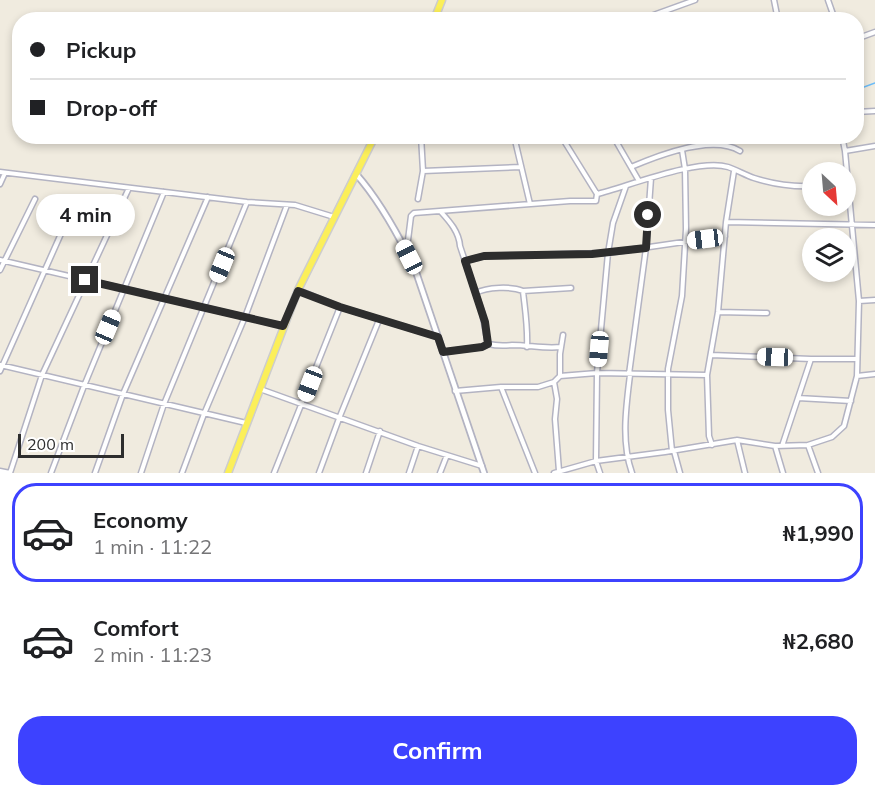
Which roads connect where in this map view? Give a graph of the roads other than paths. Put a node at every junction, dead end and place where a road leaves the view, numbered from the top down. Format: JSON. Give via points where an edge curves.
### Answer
{"nodes":[{"id":1,"x":695,"y":0,"type":"edge"},
{"id":2,"x":662,"y":12,"type":"edge"},
{"id":3,"x":371,"y":144,"type":"edge"},
{"id":4,"x":422,"y":144,"type":"edge"},
{"id":5,"x":516,"y":144,"type":"edge"},
{"id":6,"x":566,"y":144,"type":"edge"},
{"id":7,"x":618,"y":144,"type":"edge"},
{"id":8,"x":844,"y":144,"type":"edge"},
{"id":9,"x":875,"y":146,"type":"edge"},
{"id":10,"x":682,"y":150,"type":"junction"},
{"id":11,"x":740,"y":151,"type":"dead end"},
{"id":12,"x":845,"y":152,"type":"junction"},
{"id":13,"x":846,"y":162,"type":"edge"},
{"id":14,"x":521,"y":167,"type":"junction"},
{"id":15,"x":631,"y":167,"type":"junction"},
{"id":16,"x":685,"y":169,"type":"junction"},
{"id":17,"x":423,"y":171,"type":"junction"},
{"id":18,"x":734,"y":171,"type":"junction"},
{"id":19,"x":2,"y":173,"type":"edge"},
{"id":20,"x":356,"y":174,"type":"junction"},
{"id":21,"x":651,"y":178,"type":"junction"},
{"id":22,"x":639,"y":181,"type":"junction"},
{"id":23,"x":0,"y":184,"type":"edge"},
{"id":24,"x":626,"y":186,"type":"junction"},
{"id":25,"x":802,"y":186,"type":"edge"},
{"id":26,"x":129,"y":188,"type":"junction"},
{"id":27,"x":164,"y":192,"type":"junction"},
{"id":28,"x":597,"y":194,"type":"junction"},
{"id":29,"x":208,"y":197,"type":"junction"},
{"id":30,"x":35,"y":199,"type":"dead end"},
{"id":31,"x":418,"y":199,"type":"dead end"},
{"id":32,"x":247,"y":202,"type":"junction"},
{"id":33,"x":530,"y":204,"type":"junction"},
{"id":34,"x":287,"y":205,"type":"junction"},
{"id":35,"x":72,"y":209,"type":"dead end"},
{"id":36,"x":441,"y":211,"type":"junction"},
{"id":37,"x":851,"y":216,"type":"edge"},
{"id":38,"x":335,"y":217,"type":"junction"},
{"id":39,"x":726,"y":222,"type":"junction"},
{"id":40,"x":875,"y":225,"type":"edge"},
{"id":41,"x":852,"y":226,"type":"junction"},
{"id":42,"x":725,"y":236,"type":"junction"},
{"id":43,"x":685,"y":241,"type":"junction"},
{"id":44,"x":404,"y":246,"type":"junction"},
{"id":45,"x":646,"y":248,"type":"junction"},
{"id":46,"x":608,"y":253,"type":"junction"},
{"id":47,"x":2,"y":261,"type":"edge"},
{"id":48,"x":465,"y":261,"type":"junction"},
{"id":49,"x":0,"y":270,"type":"edge"},
{"id":50,"x":44,"y":271,"type":"junction"},
{"id":51,"x":85,"y":280,"type":"junction"},
{"id":52,"x":124,"y":288,"type":"junction"},
{"id":53,"x":571,"y":288,"type":"dead end"},
{"id":54,"x":298,"y":291,"type":"junction"},
{"id":55,"x":523,"y":291,"type":"junction"},
{"id":56,"x":476,"y":293,"type":"junction"},
{"id":57,"x":164,"y":298,"type":"junction"},
{"id":58,"x":875,"y":300,"type":"edge"},
{"id":59,"x":859,"y":301,"type":"junction"},
{"id":60,"x":205,"y":307,"type":"junction"},
{"id":61,"x":340,"y":307,"type":"junction"},
{"id":62,"x":718,"y":312,"type":"junction"},
{"id":63,"x":767,"y":313,"type":"dead end"},
{"id":64,"x":245,"y":317,"type":"junction"},
{"id":65,"x":379,"y":320,"type":"junction"},
{"id":66,"x":283,"y":326,"type":"junction"},
{"id":67,"x":563,"y":335,"type":"dead end"},
{"id":68,"x":438,"y":337,"type":"junction"},
{"id":69,"x":488,"y":344,"type":"junction"},
{"id":70,"x":527,"y":347,"type":"junction"},
{"id":71,"x":561,"y":347,"type":"junction"},
{"id":72,"x":443,"y":352,"type":"junction"},
{"id":73,"x":711,"y":355,"type":"junction"},
{"id":74,"x":811,"y":359,"type":"junction"},
{"id":75,"x":857,"y":359,"type":"junction"},
{"id":76,"x":1,"y":365,"type":"edge"},
{"id":77,"x":0,"y":371,"type":"edge"},
{"id":78,"x":597,"y":373,"type":"junction"},
{"id":79,"x":629,"y":374,"type":"junction"},
{"id":80,"x":668,"y":374,"type":"junction"},
{"id":81,"x":875,"y":374,"type":"edge"},
{"id":82,"x":42,"y":375,"type":"junction"},
{"id":83,"x":706,"y":375,"type":"junction"},
{"id":84,"x":560,"y":376,"type":"junction"},
{"id":85,"x":857,"y":376,"type":"junction"},
{"id":86,"x":554,"y":382,"type":"junction"},
{"id":87,"x":84,"y":386,"type":"junction"},
{"id":88,"x":501,"y":387,"type":"junction"},
{"id":89,"x":260,"y":389,"type":"junction"},
{"id":90,"x":455,"y":391,"type":"junction"},
{"id":91,"x":123,"y":394,"type":"junction"},
{"id":92,"x":797,"y":398,"type":"junction"},
{"id":93,"x":851,"y":401,"type":"junction"},
{"id":94,"x":302,"y":403,"type":"junction"},
{"id":95,"x":164,"y":404,"type":"junction"},
{"id":96,"x":204,"y":414,"type":"junction"},
{"id":97,"x":339,"y":416,"type":"junction"},
{"id":98,"x":246,"y":423,"type":"junction"},
{"id":99,"x":380,"y":431,"type":"junction"},
{"id":100,"x":736,"y":440,"type":"junction"},
{"id":101,"x":712,"y":445,"type":"junction"},
{"id":102,"x":418,"y":446,"type":"junction"},
{"id":103,"x":775,"y":446,"type":"junction"},
{"id":104,"x":782,"y":446,"type":"junction"},
{"id":105,"x":808,"y":446,"type":"junction"},
{"id":106,"x":673,"y":451,"type":"junction"},
{"id":107,"x":447,"y":455,"type":"junction"},
{"id":108,"x":626,"y":456,"type":"junction"},
{"id":109,"x":596,"y":461,"type":"junction"},
{"id":110,"x":482,"y":466,"type":"junction"},
{"id":111,"x":0,"y":471,"type":"edge"},
{"id":112,"x":558,"y":472,"type":"edge"},
{"id":113,"x":10,"y":473,"type":"edge"},
{"id":114,"x":51,"y":473,"type":"edge"},
{"id":115,"x":95,"y":473,"type":"edge"},
{"id":116,"x":141,"y":473,"type":"edge"},
{"id":117,"x":182,"y":473,"type":"edge"},
{"id":118,"x":228,"y":473,"type":"edge"},
{"id":119,"x":274,"y":473,"type":"edge"},
{"id":120,"x":319,"y":473,"type":"edge"},
{"id":121,"x":366,"y":473,"type":"edge"},
{"id":122,"x":409,"y":473,"type":"edge"},
{"id":123,"x":440,"y":473,"type":"edge"},
{"id":124,"x":484,"y":473,"type":"edge"},
{"id":125,"x":536,"y":473,"type":"edge"},
{"id":126,"x":600,"y":473,"type":"edge"},
{"id":127,"x":632,"y":473,"type":"edge"},
{"id":128,"x":680,"y":473,"type":"edge"},
{"id":129,"x":745,"y":473,"type":"edge"},
{"id":130,"x":783,"y":473,"type":"edge"},
{"id":131,"x":818,"y":473,"type":"edge"}],
"edges":[{"from":1,"to":2,"type":"street"},
{"from":3,"to":20,"type":"main road"},
{"from":4,"to":17,"type":"street"},
{"from":5,"to":14,"type":"street"},
{"from":6,"to":28,"type":"street"},
{"from":7,"to":15,"type":"street"},
{"from":8,"to":12,"type":"street"},
{"from":9,"to":12,"type":"street"},
{"from":10,"to":11,"type":"street","via":[[715,145]]},
{"from":10,"to":15,"type":"street"},
{"from":10,"to":16,"type":"street"},
{"from":12,"to":13,"type":"street"},
{"from":14,"to":17,"type":"street"},
{"from":14,"to":33,"type":"street"},
{"from":15,"to":22,"type":"street"},
{"from":16,"to":18,"type":"street","via":[[714,166]]},
{"from":16,"to":21,"type":"street"},
{"from":16,"to":43,"type":"street"},
{"from":17,"to":31,"type":"street"},
{"from":18,"to":25,"type":"street","via":[[783,185]]},
{"from":18,"to":39,"type":"street"},
{"from":19,"to":23,"type":"street"},
{"from":19,"to":26,"type":"street"},
{"from":20,"to":38,"type":"main road"},
{"from":20,"to":44,"type":"street"},
{"from":21,"to":22,"type":"street"},
{"from":21,"to":45,"type":"street"},
{"from":22,"to":24,"type":"street"},
{"from":24,"to":28,"type":"street"},
{"from":24,"to":46,"type":"street"},
{"from":26,"to":27,"type":"street"},
{"from":26,"to":51,"type":"street"},
{"from":27,"to":29,"type":"street"},
{"from":27,"to":52,"type":"street"},
{"from":28,"to":33,"type":"street","via":[[596,201]]},
{"from":29,"to":32,"type":"street"},
{"from":29,"to":57,"type":"street"},
{"from":30,"to":47,"type":"street"},
{"from":32,"to":34,"type":"street"},
{"from":32,"to":60,"type":"street"},
{"from":33,"to":36,"type":"street"},
{"from":34,"to":38,"type":"street"},
{"from":34,"to":64,"type":"street"},
{"from":35,"to":50,"type":"street"},
{"from":36,"to":44,"type":"street","via":[[414,213]]},
{"from":36,"to":48,"type":"street","via":[[453,226]]},
{"from":37,"to":41,"type":"street"},
{"from":38,"to":54,"type":"main road"},
{"from":39,"to":41,"type":"street"},
{"from":39,"to":42,"type":"street"},
{"from":40,"to":41,"type":"street"},
{"from":41,"to":59,"type":"street"},
{"from":42,"to":43,"type":"street"},
{"from":42,"to":62,"type":"street"},
{"from":43,"to":45,"type":"street"},
{"from":43,"to":80,"type":"street","via":[[682,296]]},
{"from":44,"to":68,"type":"street"},
{"from":45,"to":46,"type":"street"},
{"from":45,"to":79,"type":"street"},
{"from":46,"to":48,"type":"street","via":[[484,256]]},
{"from":46,"to":78,"type":"street"},
{"from":47,"to":49,"type":"street"},
{"from":47,"to":50,"type":"street"},
{"from":48,"to":56,"type":"street"},
{"from":50,"to":51,"type":"street"},
{"from":50,"to":76,"type":"street"},
{"from":51,"to":52,"type":"street"},
{"from":51,"to":82,"type":"street"},
{"from":52,"to":57,"type":"street"},
{"from":52,"to":87,"type":"street"},
{"from":53,"to":55,"type":"street"},
{"from":54,"to":61,"type":"street"},
{"from":54,"to":66,"type":"main road"},
{"from":55,"to":56,"type":"street","via":[[496,289]]},
{"from":55,"to":70,"type":"street","via":[[529,331]]},
{"from":56,"to":69,"type":"street"},
{"from":57,"to":60,"type":"street"},
{"from":57,"to":91,"type":"street"},
{"from":58,"to":59,"type":"street"},
{"from":59,"to":75,"type":"street"},
{"from":60,"to":64,"type":"street"},
{"from":60,"to":95,"type":"street"},
{"from":61,"to":65,"type":"street"},
{"from":61,"to":94,"type":"street"},
{"from":62,"to":63,"type":"street"},
{"from":62,"to":73,"type":"street"},
{"from":64,"to":66,"type":"street"},
{"from":64,"to":96,"type":"street"},
{"from":65,"to":68,"type":"street"},
{"from":65,"to":97,"type":"street"},
{"from":66,"to":89,"type":"main road"},
{"from":67,"to":71,"type":"street"},
{"from":68,"to":72,"type":"street"},
{"from":69,"to":70,"type":"street"},
{"from":69,"to":72,"type":"street"},
{"from":70,"to":71,"type":"street"},
{"from":71,"to":84,"type":"street"},
{"from":72,"to":90,"type":"street"},
{"from":73,"to":74,"type":"street"},
{"from":73,"to":83,"type":"street"},
{"from":74,"to":75,"type":"street"},
{"from":74,"to":92,"type":"street"},
{"from":75,"to":85,"type":"street"},
{"from":76,"to":77,"type":"street"},
{"from":76,"to":82,"type":"street"},
{"from":78,"to":79,"type":"street"},
{"from":78,"to":84,"type":"street"},
{"from":78,"to":109,"type":"street"},
{"from":79,"to":80,"type":"street"},
{"from":79,"to":108,"type":"street"},
{"from":80,"to":83,"type":"street"},
{"from":80,"to":106,"type":"street"},
{"from":81,"to":85,"type":"street"},
{"from":82,"to":87,"type":"street"},
{"from":82,"to":113,"type":"street"},
{"from":83,"to":101,"type":"street"},
{"from":84,"to":86,"type":"street"},
{"from":85,"to":93,"type":"street"},
{"from":86,"to":88,"type":"street","via":[[538,387]]},
{"from":86,"to":112,"type":"street"},
{"from":87,"to":91,"type":"street"},
{"from":87,"to":114,"type":"street"},
{"from":88,"to":90,"type":"street"},
{"from":88,"to":125,"type":"street"},
{"from":89,"to":94,"type":"street"},
{"from":89,"to":98,"type":"main road"},
{"from":90,"to":110,"type":"street"},
{"from":91,"to":95,"type":"street"},
{"from":91,"to":115,"type":"street"},
{"from":92,"to":93,"type":"street"},
{"from":92,"to":104,"type":"street"},
{"from":93,"to":105,"type":"street","via":[[844,426],[832,437]]},
{"from":94,"to":97,"type":"street"},
{"from":94,"to":119,"type":"street"},
{"from":95,"to":96,"type":"street"},
{"from":95,"to":116,"type":"street"},
{"from":96,"to":98,"type":"street"},
{"from":96,"to":117,"type":"street"},
{"from":97,"to":99,"type":"street"},
{"from":97,"to":120,"type":"street"},
{"from":98,"to":118,"type":"main road"},
{"from":99,"to":102,"type":"street"},
{"from":99,"to":121,"type":"street"},
{"from":100,"to":101,"type":"street"},
{"from":100,"to":103,"type":"street"},
{"from":100,"to":129,"type":"street"},
{"from":101,"to":106,"type":"street"},
{"from":102,"to":107,"type":"street"},
{"from":102,"to":122,"type":"street"},
{"from":103,"to":104,"type":"street"},
{"from":103,"to":130,"type":"street"},
{"from":104,"to":105,"type":"street"},
{"from":105,"to":131,"type":"street"},
{"from":106,"to":108,"type":"street"},
{"from":106,"to":128,"type":"street"},
{"from":107,"to":110,"type":"street"},
{"from":107,"to":123,"type":"street"},
{"from":108,"to":109,"type":"street"},
{"from":108,"to":127,"type":"street"},
{"from":109,"to":112,"type":"street"},
{"from":109,"to":126,"type":"street"},
{"from":110,"to":124,"type":"street"},
{"from":111,"to":113,"type":"street"}]}
